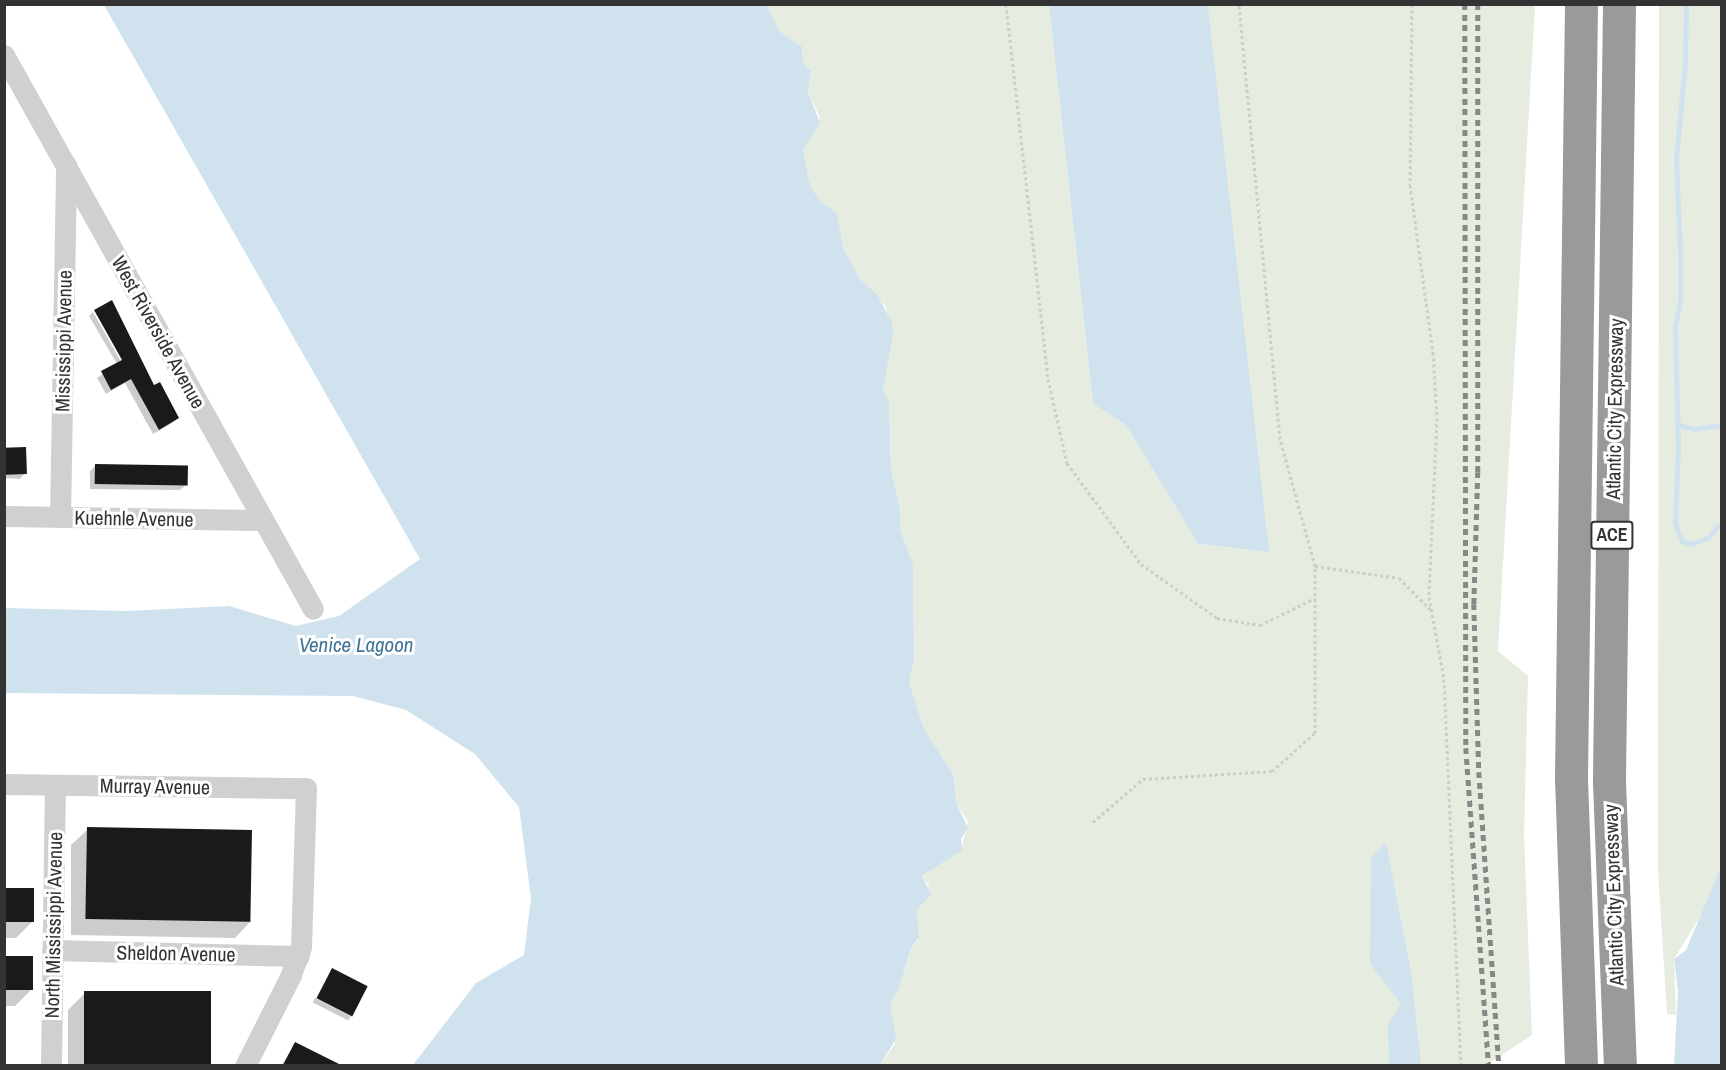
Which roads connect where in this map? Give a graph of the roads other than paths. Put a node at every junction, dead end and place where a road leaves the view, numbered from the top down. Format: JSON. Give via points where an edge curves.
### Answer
{"nodes":[{"id":1,"x":1581,"y":4,"type":"edge"},
{"id":2,"x":1619,"y":4,"type":"edge"},
{"id":3,"x":7,"y":63,"type":"edge"},
{"id":4,"x":66,"y":164,"type":"junction"},
{"id":5,"x":4,"y":516,"type":"edge"},
{"id":6,"x":60,"y":517,"type":"junction"},
{"id":7,"x":263,"y":520,"type":"junction"},
{"id":8,"x":313,"y":609,"type":"dead end"},
{"id":9,"x":4,"y":784,"type":"edge"},
{"id":10,"x":55,"y":785,"type":"junction"},
{"id":11,"x":52,"y":950,"type":"junction"},
{"id":12,"x":299,"y":956,"type":"junction"},
{"id":13,"x":51,"y":1065,"type":"edge"},
{"id":14,"x":245,"y":1065,"type":"edge"},
{"id":15,"x":1581,"y":1065,"type":"edge"},
{"id":16,"x":1620,"y":1065,"type":"edge"}],
"edges":[{"from":1,"to":15,"type":"highway","name":"Atlantic City Expressway","number":"ACE","via":[[1571,767]]},
{"from":2,"to":16,"type":"highway","name":"Atlantic City Expressway","number":"ACE","via":[[1610,782]]},
{"from":3,"to":4,"type":"street","name":"West Riverside Avenue"},
{"from":4,"to":6,"type":"street","name":"Mississippi Avenue"},
{"from":4,"to":7,"type":"street","name":"West Riverside Avenue"},
{"from":5,"to":6,"type":"street","name":"Kuehnle Avenue"},
{"from":6,"to":7,"type":"street","name":"Kuehnle Avenue"},
{"from":7,"to":8,"type":"street","name":"West Riverside Avenue"},
{"from":9,"to":10,"type":"street","name":"Murray Avenue"},
{"from":10,"to":11,"type":"street","name":"North Mississippi Avenue"},
{"from":10,"to":12,"type":"street","name":"Murray Avenue","via":[[306,788]]},
{"from":11,"to":12,"type":"street","name":"Sheldon Avenue"},
{"from":11,"to":13,"type":"street","name":"North Mississippi Avenue"},
{"from":12,"to":14,"type":"street"}]}
